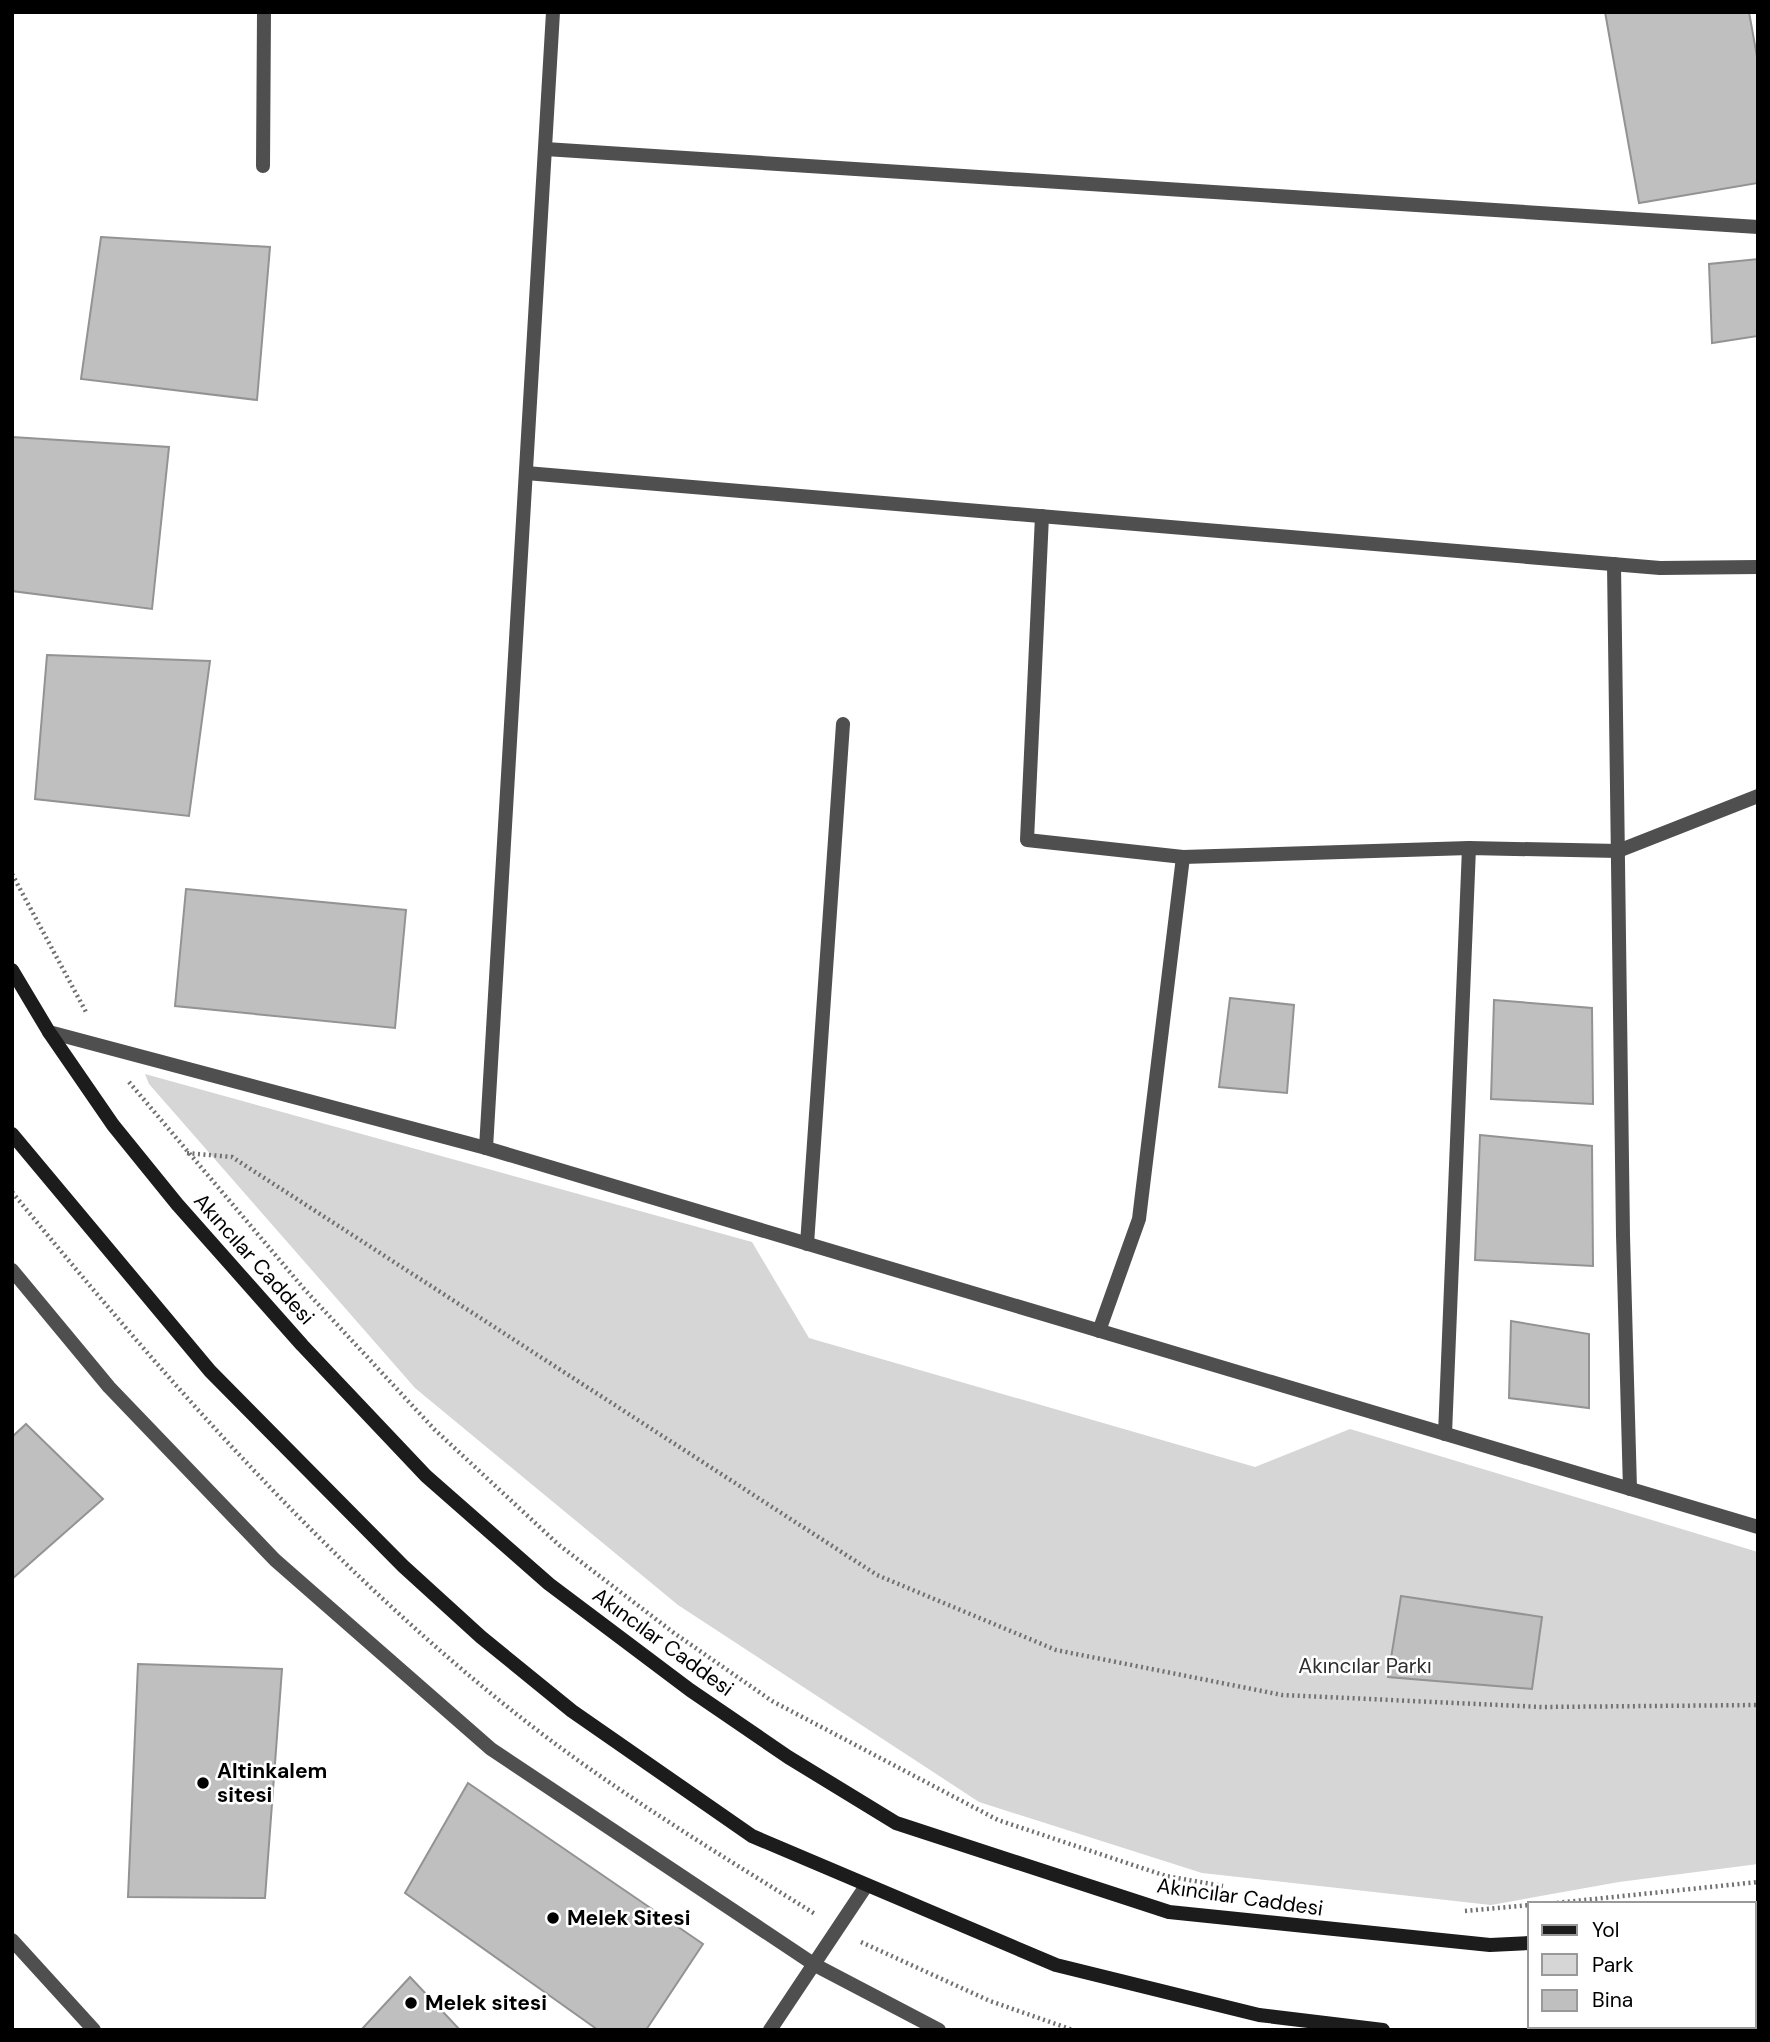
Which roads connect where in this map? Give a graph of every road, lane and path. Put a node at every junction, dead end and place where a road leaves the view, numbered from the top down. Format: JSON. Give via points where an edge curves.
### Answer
{"nodes":[{"id":1,"x":264,"y":12,"type":"edge"},
{"id":2,"x":553,"y":12,"type":"edge"},
{"id":3,"x":545,"y":149,"type":"junction"},
{"id":4,"x":263,"y":166,"type":"dead end"},
{"id":5,"x":1758,"y":227,"type":"edge"},
{"id":6,"x":526,"y":473,"type":"junction"},
{"id":7,"x":1042,"y":516,"type":"junction"},
{"id":8,"x":1614,"y":564,"type":"junction"},
{"id":9,"x":1758,"y":567,"type":"edge"},
{"id":10,"x":843,"y":724,"type":"dead end"},
{"id":11,"x":1758,"y":796,"type":"edge"},
{"id":12,"x":1469,"y":848,"type":"junction"},
{"id":13,"x":1618,"y":851,"type":"junction"},
{"id":14,"x":1182,"y":856,"type":"junction"},
{"id":15,"x":12,"y":874,"type":"edge"},
{"id":16,"x":12,"y":970,"type":"edge"},
{"id":17,"x":49,"y":1032,"type":"junction"},
{"id":18,"x":105,"y":1048,"type":"junction"},
{"id":19,"x":12,"y":1134,"type":"edge"},
{"id":20,"x":486,"y":1148,"type":"junction"},
{"id":21,"x":187,"y":1153,"type":"junction"},
{"id":22,"x":807,"y":1244,"type":"junction"},
{"id":23,"x":12,"y":1270,"type":"edge"},
{"id":24,"x":1098,"y":1331,"type":"junction"},
{"id":25,"x":1445,"y":1433,"type":"junction"},
{"id":26,"x":1630,"y":1489,"type":"junction"},
{"id":27,"x":1758,"y":1527,"type":"edge"},
{"id":28,"x":1758,"y":1705,"type":"edge"},
{"id":29,"x":1745,"y":1885,"type":"dead end"},
{"id":30,"x":866,"y":1886,"type":"junction"},
{"id":31,"x":1234,"y":1888,"type":"dead end"},
{"id":32,"x":1567,"y":1902,"type":"edge"},
{"id":33,"x":1528,"y":1905,"type":"edge"},
{"id":34,"x":1454,"y":1912,"type":"dead end"},
{"id":35,"x":12,"y":1940,"type":"edge"},
{"id":36,"x":1528,"y":1943,"type":"edge"},
{"id":37,"x":815,"y":1965,"type":"junction"},
{"id":38,"x":94,"y":2030,"type":"edge"},
{"id":39,"x":770,"y":2030,"type":"edge"},
{"id":40,"x":939,"y":2030,"type":"edge"},
{"id":41,"x":1383,"y":2030,"type":"edge"}],
"edges":[{"from":1,"to":4,"type":"street"},
{"from":2,"to":3,"type":"street"},
{"from":3,"to":5,"type":"street"},
{"from":3,"to":6,"type":"street"},
{"from":6,"to":7,"type":"street"},
{"from":6,"to":20,"type":"street"},
{"from":7,"to":8,"type":"street"},
{"from":7,"to":14,"type":"street","via":[[1027,840]]},
{"from":8,"to":9,"type":"street"},
{"from":8,"to":13,"type":"street"},
{"from":10,"to":22,"type":"street"},
{"from":11,"to":13,"type":"street"},
{"from":12,"to":13,"type":"street"},
{"from":12,"to":14,"type":"street"},
{"from":12,"to":25,"type":"street"},
{"from":13,"to":26,"type":"street"},
{"from":14,"to":24,"type":"street","via":[[1139,1219]]},
{"from":15,"to":18,"type":"path"},
{"from":16,"to":17,"type":"main road","name":"Akıncılar Caddesi"},
{"from":17,"to":18,"type":"street"},
{"from":17,"to":36,"type":"main road","name":"Akıncılar Caddesi","via":[[113,1125],[177,1204],[426,1476],[549,1584],[788,1757],[896,1823],[1170,1912],[1490,1945]]},
{"from":18,"to":20,"type":"street"},
{"from":18,"to":21,"type":"path"},
{"from":19,"to":30,"type":"main road","via":[[211,1371],[403,1566],[481,1637],[572,1711],[752,1836]]},
{"from":20,"to":22,"type":"street"},
{"from":21,"to":28,"type":"path","via":[[232,1157],[877,1575],[1056,1650],[1282,1695],[1542,1707]]},
{"from":21,"to":31,"type":"path","via":[[434,1429],[559,1545],[674,1633],[772,1701],[998,1820],[1166,1877]]},
{"from":22,"to":24,"type":"street"},
{"from":23,"to":37,"type":"street","via":[[109,1387],[275,1560],[481,1740]]},
{"from":24,"to":25,"type":"street"},
{"from":25,"to":26,"type":"street"},
{"from":26,"to":27,"type":"street"},
{"from":29,"to":32,"type":"path"},
{"from":30,"to":37,"type":"street"},
{"from":30,"to":41,"type":"main road","via":[[1056,1965],[1259,2015]]},
{"from":33,"to":34,"type":"path"},
{"from":35,"to":38,"type":"street"},
{"from":37,"to":39,"type":"street"},
{"from":37,"to":40,"type":"street"}]}
